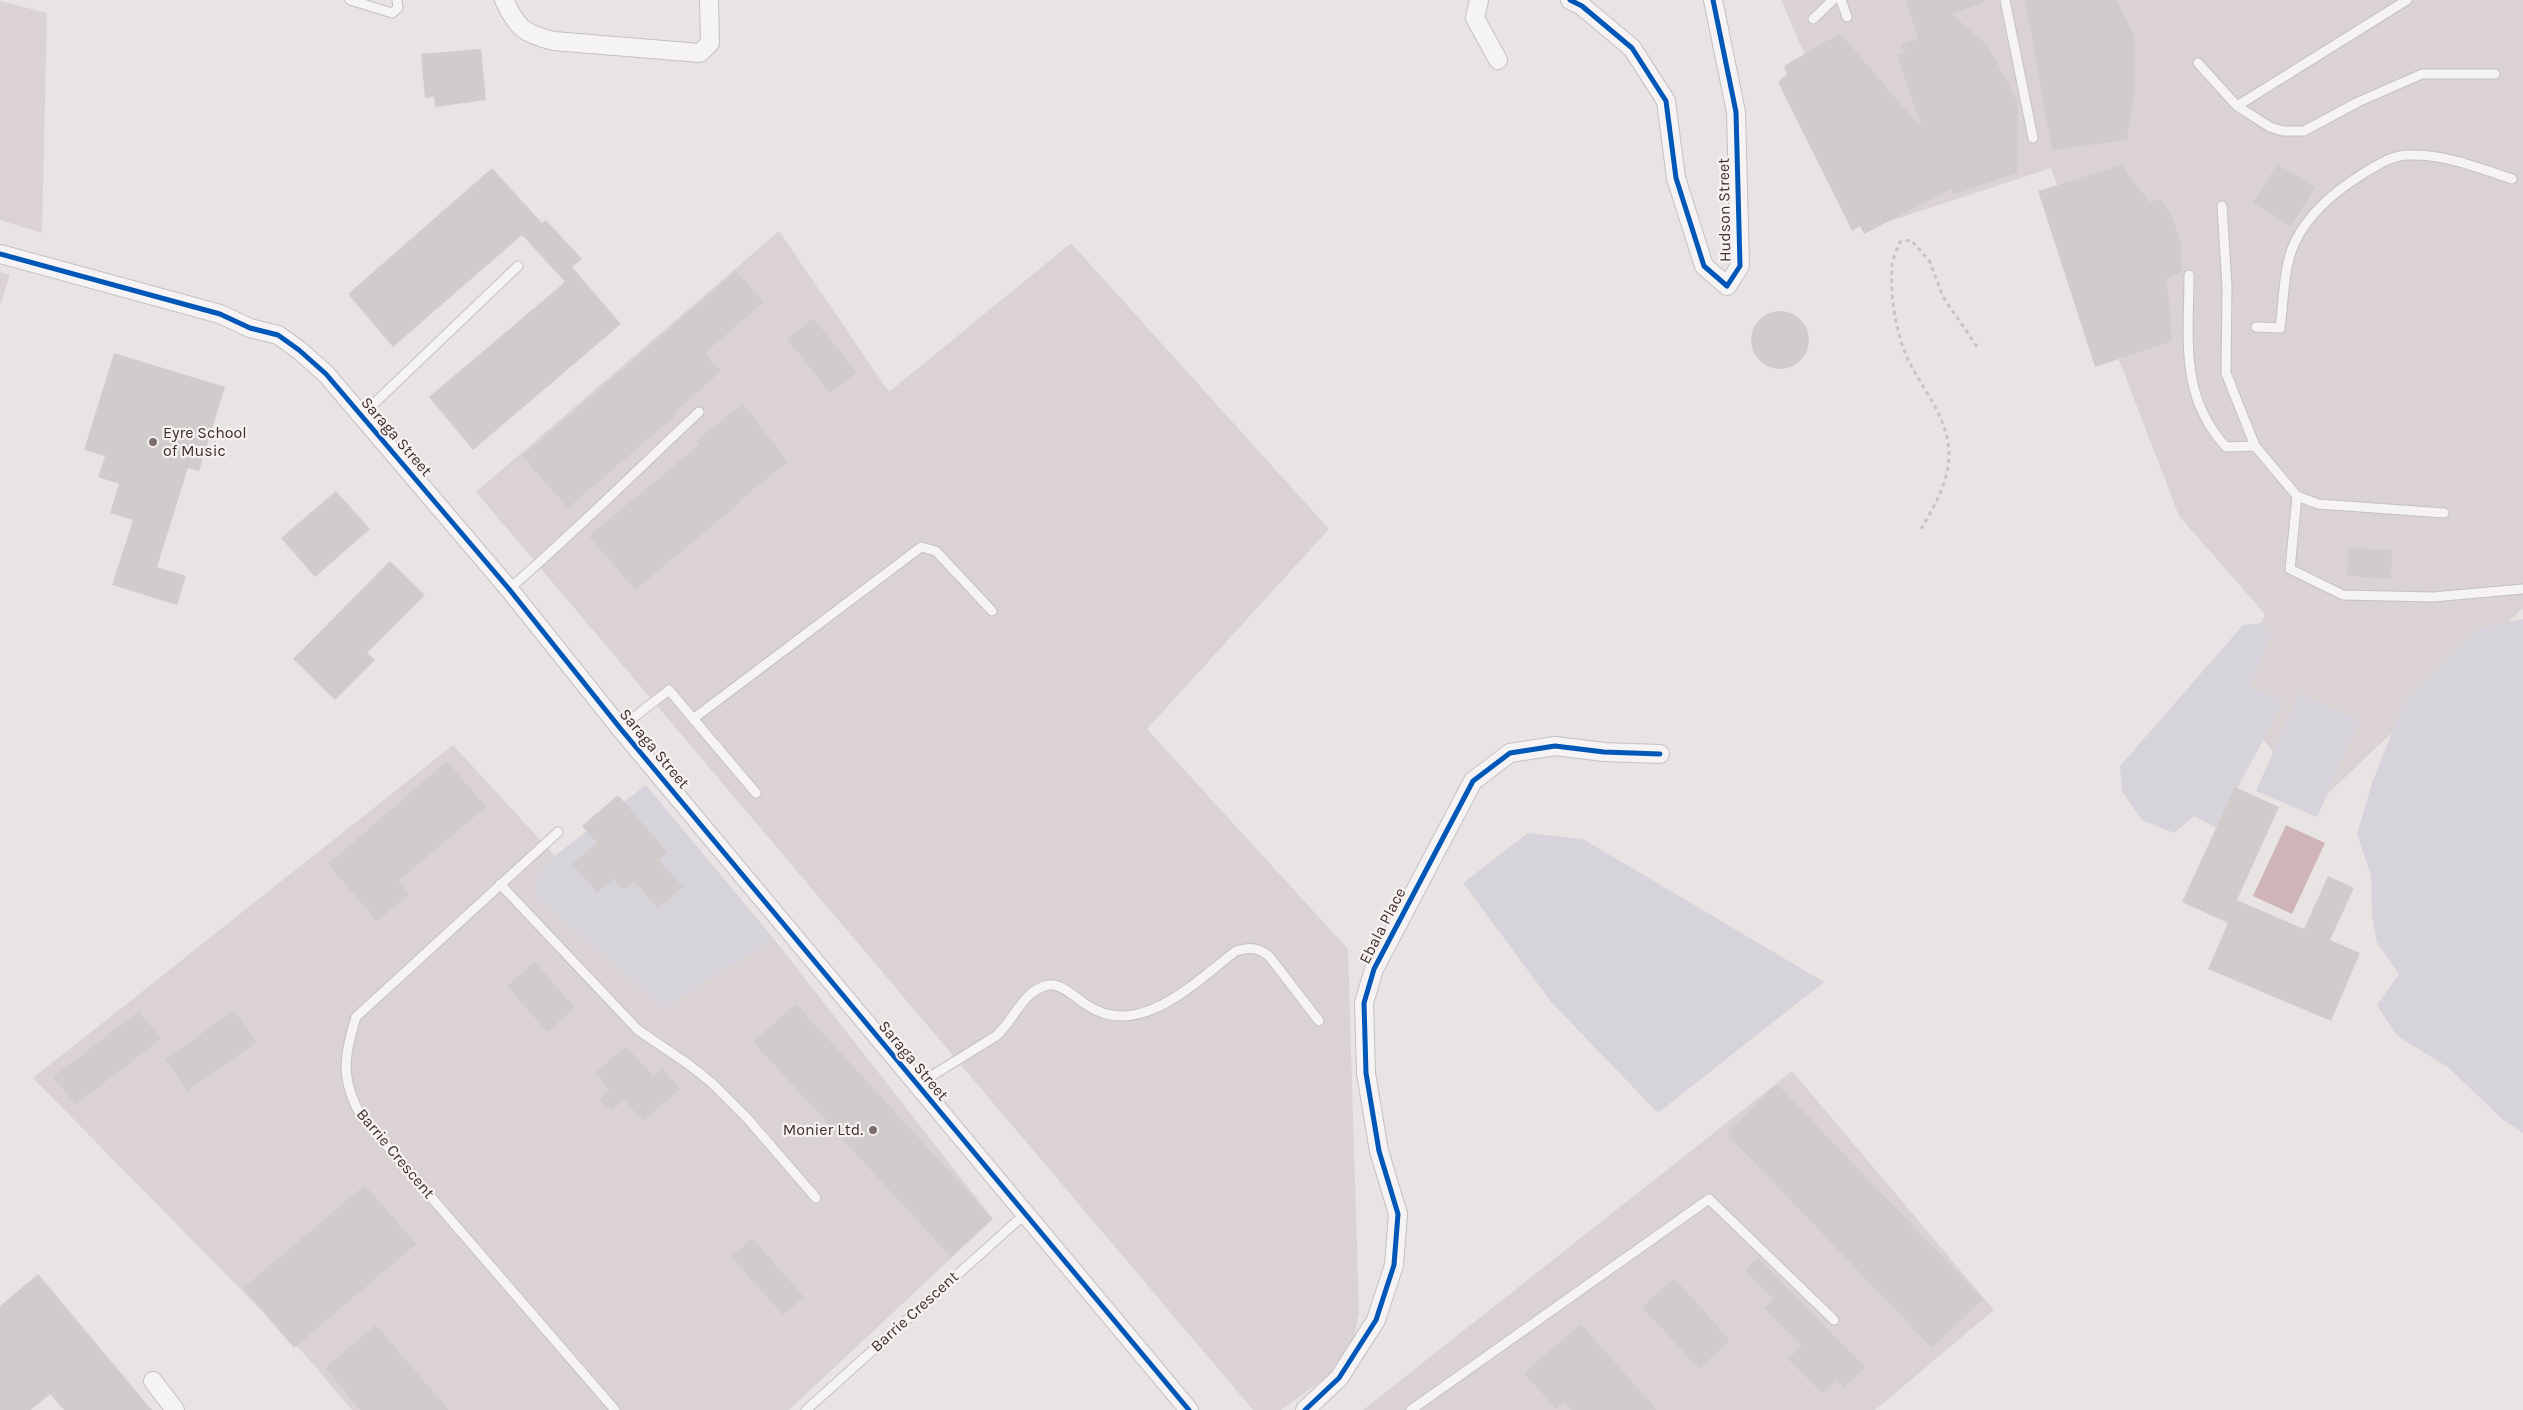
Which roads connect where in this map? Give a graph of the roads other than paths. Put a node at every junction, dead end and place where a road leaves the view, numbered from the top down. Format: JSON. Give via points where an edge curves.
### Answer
{"nodes":[{"id":1,"x":350,"y":0,"type":"edge"},
{"id":2,"x":397,"y":0,"type":"edge"},
{"id":3,"x":504,"y":0,"type":"edge"},
{"id":4,"x":709,"y":0,"type":"edge"},
{"id":5,"x":1479,"y":0,"type":"edge"},
{"id":6,"x":1570,"y":0,"type":"edge"},
{"id":7,"x":1713,"y":0,"type":"edge"},
{"id":8,"x":1832,"y":0,"type":"edge"},
{"id":9,"x":1841,"y":0,"type":"edge"},
{"id":10,"x":2005,"y":0,"type":"edge"},
{"id":11,"x":2407,"y":0,"type":"edge"},
{"id":12,"x":1847,"y":16,"type":"dead end"},
{"id":13,"x":1813,"y":19,"type":"dead end"},
{"id":14,"x":1498,"y":60,"type":"dead end"},
{"id":15,"x":2198,"y":63,"type":"dead end"},
{"id":16,"x":2495,"y":74,"type":"dead end"},
{"id":17,"x":2237,"y":106,"type":"junction"},
{"id":18,"x":2033,"y":138,"type":"dead end"},
{"id":19,"x":2512,"y":179,"type":"dead end"},
{"id":20,"x":2222,"y":206,"type":"dead end"},
{"id":21,"x":0,"y":254,"type":"edge"},
{"id":22,"x":518,"y":266,"type":"dead end"},
{"id":23,"x":2189,"y":275,"type":"dead end"},
{"id":24,"x":2256,"y":327,"type":"dead end"},
{"id":25,"x":699,"y":412,"type":"dead end"},
{"id":26,"x":362,"y":414,"type":"junction"},
{"id":27,"x":2254,"y":446,"type":"junction"},
{"id":28,"x":2297,"y":496,"type":"junction"},
{"id":29,"x":2444,"y":513,"type":"dead end"},
{"id":30,"x":509,"y":589,"type":"junction"},
{"id":31,"x":2523,"y":589,"type":"edge"},
{"id":32,"x":992,"y":610,"type":"dead end"},
{"id":33,"x":693,"y":719,"type":"junction"},
{"id":34,"x":620,"y":728,"type":"junction"},
{"id":35,"x":1660,"y":754,"type":"dead end"},
{"id":36,"x":756,"y":794,"type":"dead end"},
{"id":37,"x":558,"y":832,"type":"dead end"},
{"id":38,"x":500,"y":884,"type":"junction"},
{"id":39,"x":1319,"y":1021,"type":"dead end"},
{"id":40,"x":917,"y":1085,"type":"junction"},
{"id":41,"x":816,"y":1198,"type":"dead end"},
{"id":42,"x":1024,"y":1215,"type":"junction"},
{"id":43,"x":1834,"y":1320,"type":"dead end"},
{"id":44,"x":154,"y":1382,"type":"dead end"},
{"id":45,"x":175,"y":1410,"type":"edge"},
{"id":46,"x":615,"y":1410,"type":"edge"},
{"id":47,"x":806,"y":1410,"type":"edge"},
{"id":48,"x":1189,"y":1410,"type":"edge"},
{"id":49,"x":1305,"y":1410,"type":"edge"},
{"id":50,"x":1411,"y":1410,"type":"edge"}],
"edges":[{"from":1,"to":2,"type":"lane","via":[[392,13],[398,8]]},
{"from":3,"to":4,"type":"street","via":[[514,22],[526,33],[539,38],[700,53],[710,43]]},
{"from":5,"to":14,"type":"street","via":[[1475,18]]},
{"from":6,"to":7,"type":"street","name":"Hudson Street","via":[[1582,6],[1632,48],[1666,101],[1676,178],[1704,266],[1727,286],[1740,266],[1736,112]]},
{"from":8,"to":13,"type":"lane"},
{"from":9,"to":12,"type":"lane"},
{"from":10,"to":18,"type":"lane"},
{"from":11,"to":17,"type":"lane"},
{"from":15,"to":17,"type":"lane"},
{"from":16,"to":17,"type":"lane","via":[[2422,74],[2358,102],[2304,131],[2270,127]]},
{"from":19,"to":24,"type":"lane","via":[[2450,158],[2395,156],[2373,168],[2321,204],[2295,242],[2280,328]]},
{"from":20,"to":27,"type":"lane","via":[[2227,286],[2226,372]]},
{"from":21,"to":26,"type":"street","name":"Saraga Street","via":[[220,314],[250,328],[278,335],[326,374]]},
{"from":22,"to":26,"type":"lane"},
{"from":23,"to":27,"type":"lane","via":[[2189,351],[2193,393],[2215,435],[2226,447]]},
{"from":25,"to":30,"type":"lane","via":[[611,493],[572,534]]},
{"from":26,"to":30,"type":"street","name":"Saraga Street"},
{"from":27,"to":28,"type":"lane"},
{"from":28,"to":29,"type":"lane","via":[[2318,504]]},
{"from":28,"to":31,"type":"lane","via":[[2290,569],[2343,595],[2433,597]]},
{"from":30,"to":34,"type":"street","name":"Saraga Street"},
{"from":32,"to":33,"type":"lane","via":[[936,551],[921,547]]},
{"from":33,"to":34,"type":"lane","via":[[669,690]]},
{"from":33,"to":36,"type":"lane"},
{"from":34,"to":40,"type":"street","name":"Saraga Street"},
{"from":35,"to":49,"type":"street","name":"Ebala Place","via":[[1555,746],[1510,752],[1473,781],[1374,969],[1364,1003],[1366,1073],[1379,1151],[1398,1214],[1394,1265],[1376,1320],[1339,1378]]},
{"from":37,"to":38,"type":"lane","name":"Barrie Crescent"},
{"from":38,"to":41,"type":"lane","via":[[638,1030],[712,1083]]},
{"from":38,"to":46,"type":"lane","name":"Barrie Crescent","via":[[356,1017],[345,1065],[350,1095],[361,1116]]},
{"from":39,"to":40,"type":"lane","via":[[1269,956],[1259,948],[1245,949],[1236,951],[1180,994],[1134,1015],[1104,1014],[1056,986],[1040,987],[1022,1002],[995,1036]]},
{"from":40,"to":42,"type":"street","name":"Saraga Street"},
{"from":42,"to":47,"type":"lane","name":"Barrie Crescent"},
{"from":42,"to":48,"type":"street","name":"Saraga Street"},
{"from":43,"to":50,"type":"lane","via":[[1709,1199]]},
{"from":44,"to":45,"type":"street"}]}
